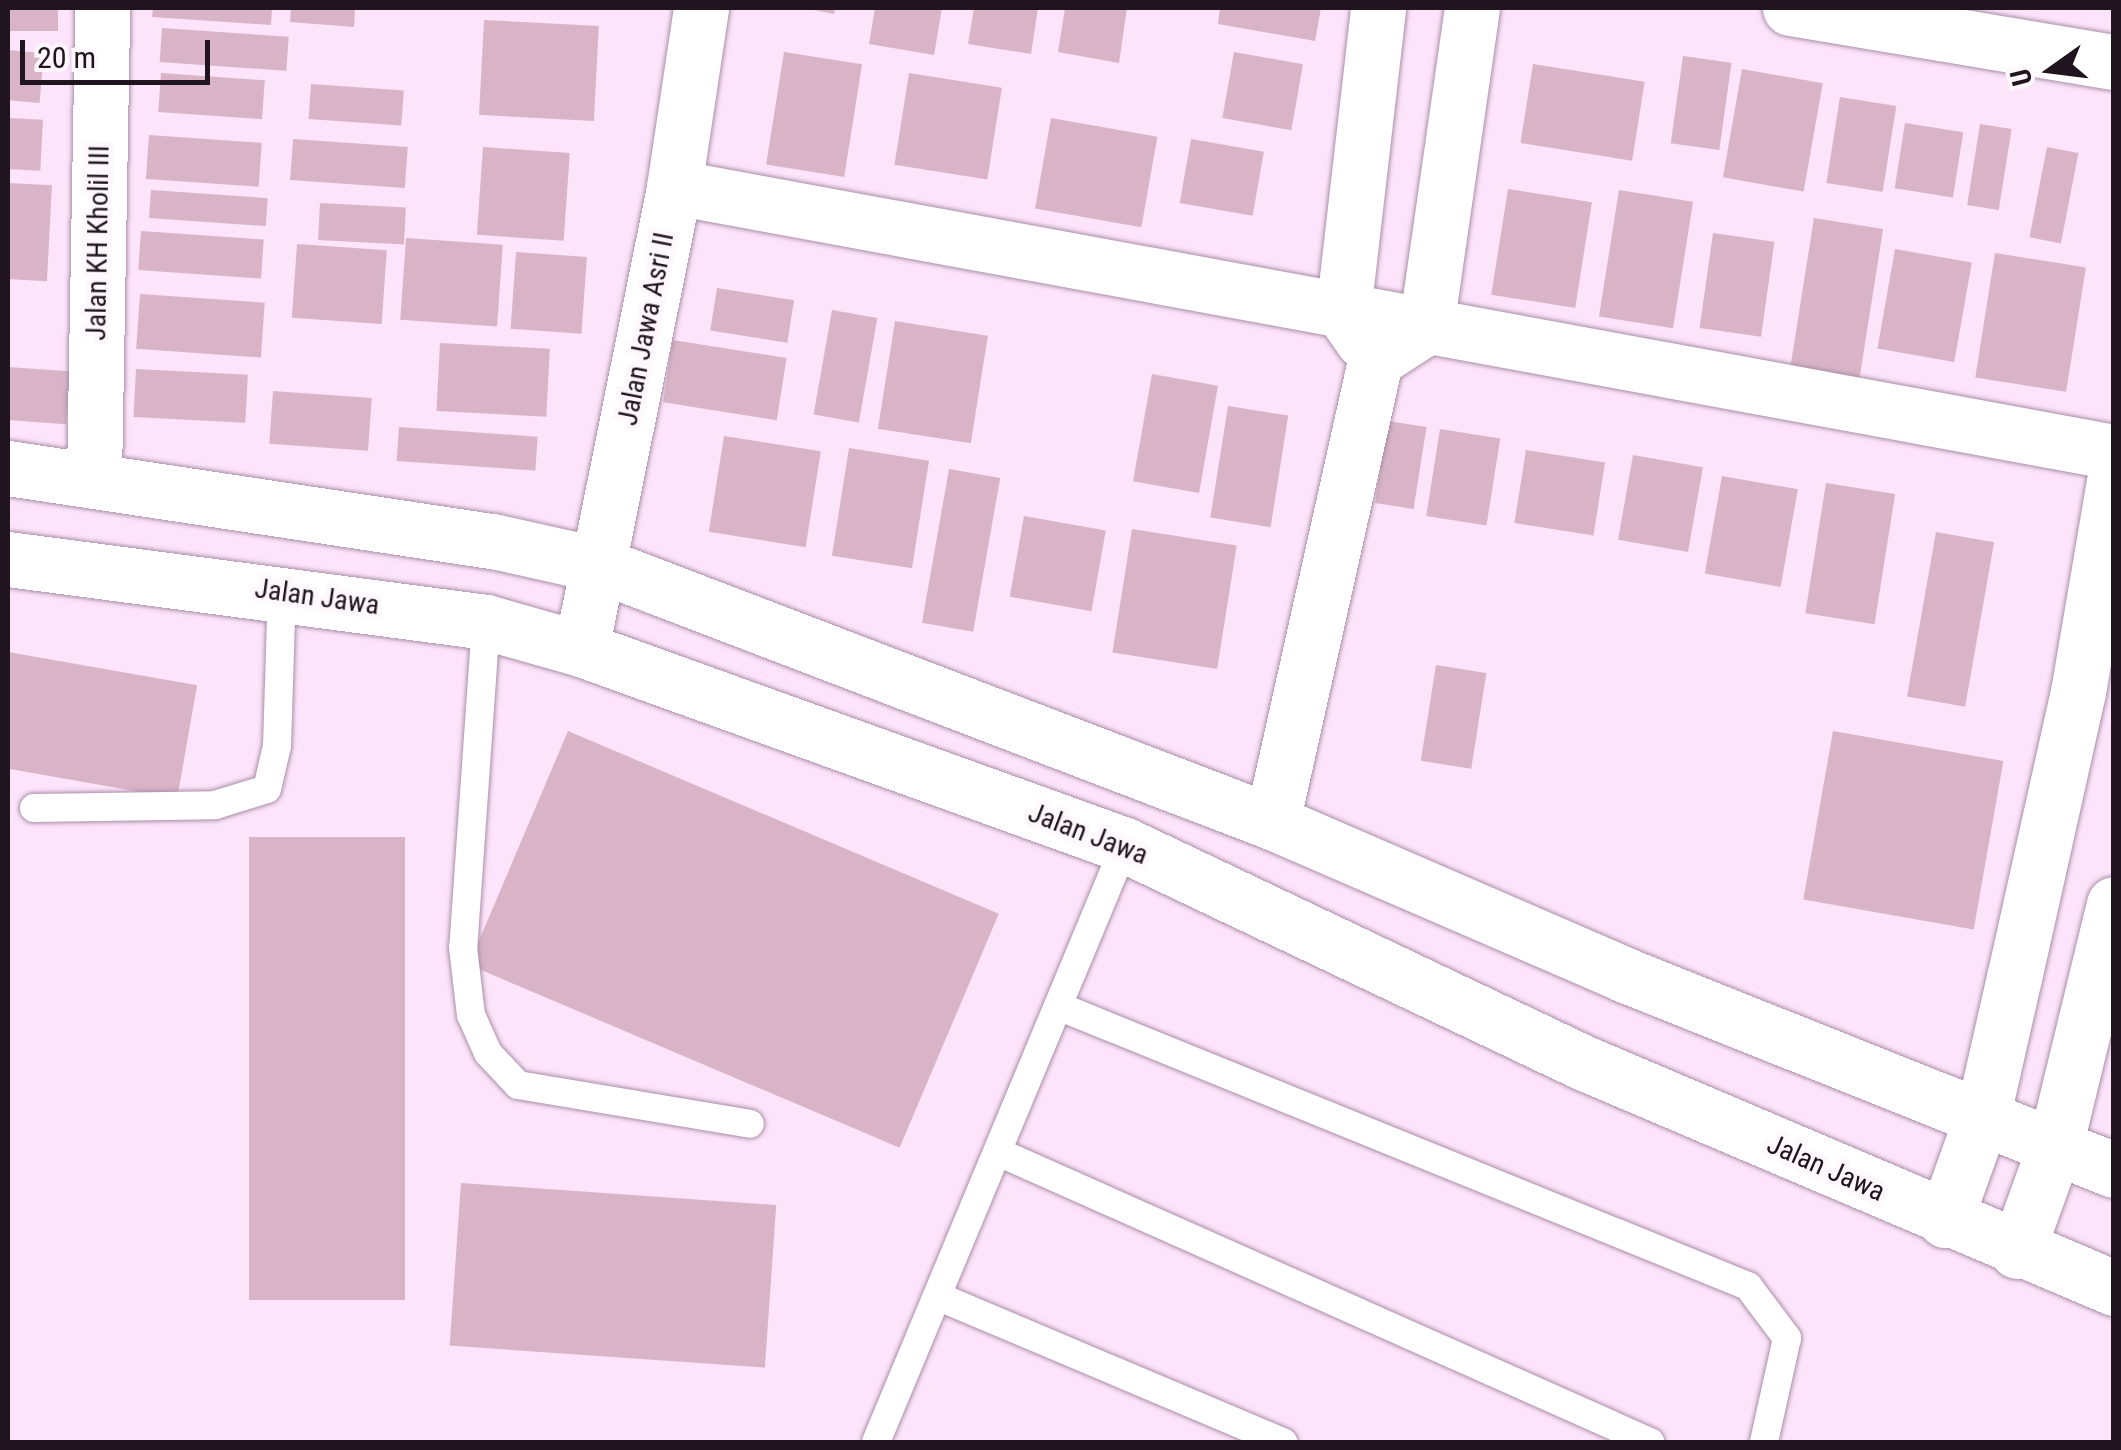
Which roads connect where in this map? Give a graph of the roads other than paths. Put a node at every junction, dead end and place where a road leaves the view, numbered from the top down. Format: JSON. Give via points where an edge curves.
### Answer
{"nodes":[{"id":1,"x":102,"y":8,"type":"edge"},
{"id":2,"x":700,"y":8,"type":"edge"},
{"id":3,"x":1378,"y":8,"type":"edge"},
{"id":4,"x":1472,"y":8,"type":"edge"},
{"id":5,"x":1790,"y":8,"type":"edge"},
{"id":6,"x":2114,"y":62,"type":"edge"},
{"id":7,"x":674,"y":187,"type":"junction"},
{"id":8,"x":1343,"y":312,"type":"junction"},
{"id":9,"x":1426,"y":327,"type":"junction"},
{"id":10,"x":1376,"y":360,"type":"junction"},
{"id":11,"x":2114,"y":452,"type":"edge"},
{"id":12,"x":8,"y":468,"type":"edge"},
{"id":13,"x":94,"y":478,"type":"junction"},
{"id":14,"x":2114,"y":482,"type":"edge"},
{"id":15,"x":8,"y":559,"type":"edge"},
{"id":16,"x":600,"y":564,"type":"junction"},
{"id":17,"x":282,"y":590,"type":"junction"},
{"id":18,"x":486,"y":622,"type":"junction"},
{"id":19,"x":581,"y":649,"type":"junction"},
{"id":20,"x":2096,"y":695,"type":"edge"},
{"id":21,"x":34,"y":808,"type":"dead end"},
{"id":22,"x":1272,"y":822,"type":"junction"},
{"id":23,"x":1124,"y":846,"type":"junction"},
{"id":24,"x":2114,"y":904,"type":"edge"},
{"id":25,"x":1058,"y":1006,"type":"junction"},
{"id":26,"x":1983,"y":1114,"type":"junction"},
{"id":27,"x":750,"y":1124,"type":"dead end"},
{"id":28,"x":2055,"y":1146,"type":"junction"},
{"id":29,"x":998,"y":1152,"type":"junction"},
{"id":30,"x":2114,"y":1170,"type":"edge"},
{"id":31,"x":1945,"y":1220,"type":"junction"},
{"id":32,"x":2017,"y":1250,"type":"junction"},
{"id":33,"x":2114,"y":1288,"type":"edge"},
{"id":34,"x":937,"y":1296,"type":"junction"},
{"id":35,"x":876,"y":1442,"type":"edge"},
{"id":36,"x":1283,"y":1442,"type":"edge"},
{"id":37,"x":1650,"y":1442,"type":"edge"},
{"id":38,"x":1764,"y":1442,"type":"edge"}],
"edges":[{"from":1,"to":13,"type":"street","name":"Jalan KH Kholil III"},
{"from":2,"to":7,"type":"street","name":"Jalan Jawa Asri II"},
{"from":3,"to":8,"type":"street"},
{"from":4,"to":9,"type":"street"},
{"from":5,"to":6,"type":"street"},
{"from":7,"to":8,"type":"street"},
{"from":7,"to":16,"type":"street","name":"Jalan Jawa Asri II"},
{"from":8,"to":9,"type":"street"},
{"from":8,"to":10,"type":"street"},
{"from":9,"to":10,"type":"street"},
{"from":9,"to":11,"type":"street"},
{"from":10,"to":22,"type":"street"},
{"from":12,"to":13,"type":"street"},
{"from":13,"to":16,"type":"street"},
{"from":14,"to":20,"type":"street"},
{"from":15,"to":17,"type":"street","name":"Jalan Jawa"},
{"from":16,"to":19,"type":"street","name":"Jalan Jawa Asri II"},
{"from":16,"to":22,"type":"street"},
{"from":17,"to":18,"type":"street","name":"Jalan Jawa"},
{"from":17,"to":21,"type":"lane","via":[[277,746],[267,789],[215,805]]},
{"from":18,"to":19,"type":"street","name":"Jalan Jawa"},
{"from":18,"to":27,"type":"lane","via":[[463,948],[471,1015],[488,1053],[518,1085]]},
{"from":19,"to":23,"type":"street","name":"Jalan Jawa"},
{"from":20,"to":26,"type":"street"},
{"from":22,"to":26,"type":"street","via":[[1625,975]]},
{"from":23,"to":25,"type":"lane"},
{"from":23,"to":31,"type":"street","name":"Jalan Jawa","via":[[1582,1062]]},
{"from":24,"to":28,"type":"street"},
{"from":25,"to":29,"type":"lane"},
{"from":25,"to":38,"type":"lane","via":[[1748,1286],[1787,1338]]},
{"from":26,"to":28,"type":"street"},
{"from":26,"to":31,"type":"street"},
{"from":28,"to":30,"type":"street"},
{"from":28,"to":32,"type":"street"},
{"from":29,"to":34,"type":"lane"},
{"from":29,"to":37,"type":"lane"},
{"from":31,"to":32,"type":"street","name":"Jalan Jawa"},
{"from":32,"to":33,"type":"street","name":"Jalan Jawa"},
{"from":34,"to":35,"type":"lane"},
{"from":34,"to":36,"type":"lane"}]}
